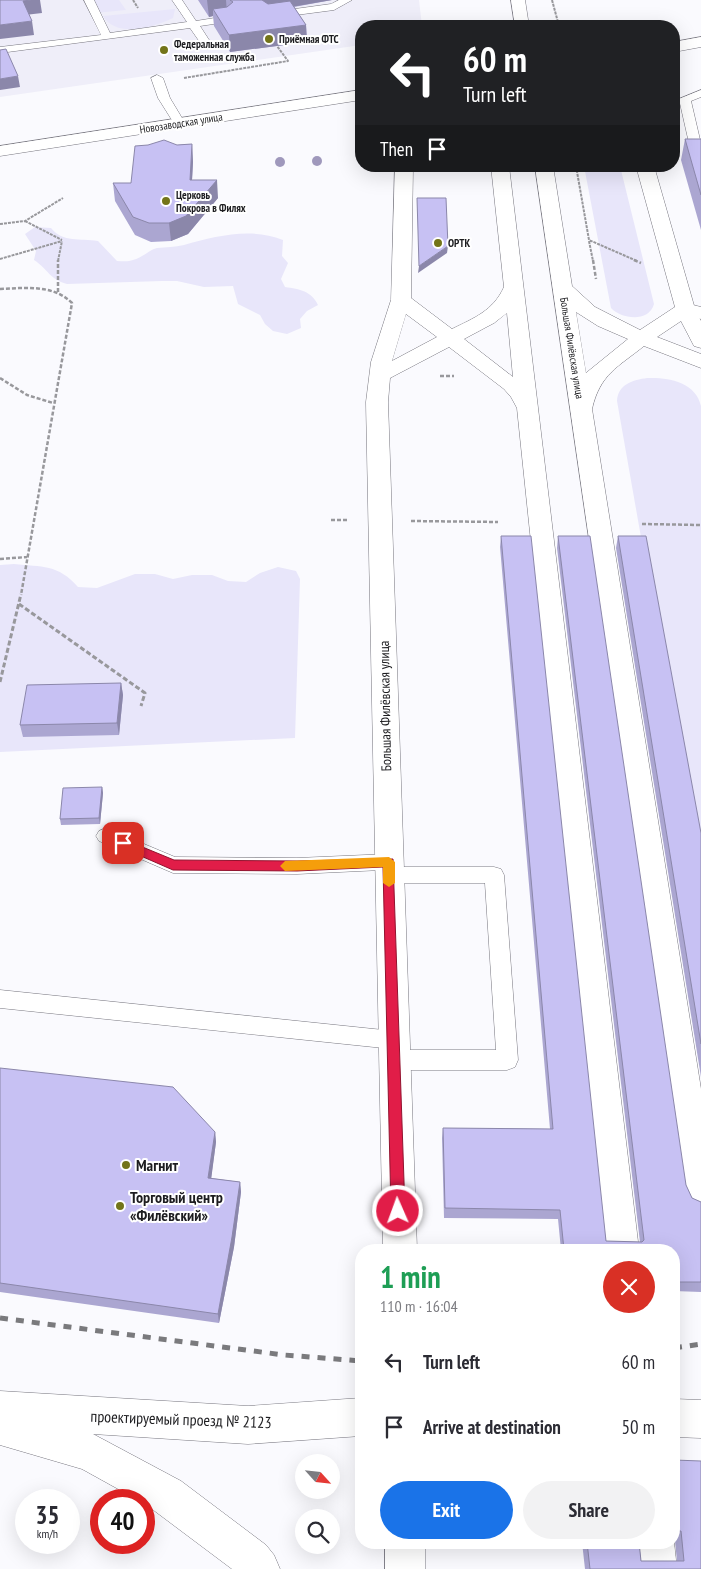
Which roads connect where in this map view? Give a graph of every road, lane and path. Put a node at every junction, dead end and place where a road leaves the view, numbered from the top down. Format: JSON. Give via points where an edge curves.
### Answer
{"nodes":[{"id":1,"x":89,"y":0,"type":"edge"},
{"id":2,"x":133,"y":0,"type":"edge"},
{"id":3,"x":177,"y":0,"type":"edge"},
{"id":4,"x":347,"y":0,"type":"edge"},
{"id":5,"x":507,"y":0,"type":"edge"},
{"id":6,"x":518,"y":0,"type":"edge"},
{"id":7,"x":552,"y":0,"type":"edge"},
{"id":8,"x":138,"y":9,"type":"dead end"},
{"id":9,"x":268,"y":16,"type":"edge"},
{"id":10,"x":504,"y":18,"type":"dead end"},
{"id":11,"x":228,"y":19,"type":"edge"},
{"id":12,"x":521,"y":20,"type":"edge"},
{"id":13,"x":557,"y":20,"type":"edge"},
{"id":14,"x":194,"y":26,"type":"junction"},
{"id":15,"x":107,"y":37,"type":"junction"},
{"id":16,"x":701,"y":42,"type":"edge"},
{"id":17,"x":208,"y":46,"type":"dead end"},
{"id":18,"x":277,"y":46,"type":"edge"},
{"id":19,"x":680,"y":46,"type":"edge"},
{"id":20,"x":0,"y":50,"type":"edge"},
{"id":21,"x":158,"y":80,"type":"joint"},
{"id":22,"x":701,"y":94,"type":"edge"},
{"id":23,"x":355,"y":96,"type":"edge"},
{"id":24,"x":344,"y":98,"type":"junction"},
{"id":25,"x":355,"y":102,"type":"edge"},
{"id":26,"x":179,"y":123,"type":"junction"},
{"id":27,"x":0,"y":151,"type":"edge"},
{"id":28,"x":696,"y":152,"type":"edge"},
{"id":29,"x":404,"y":172,"type":"edge"},
{"id":30,"x":501,"y":172,"type":"edge"},
{"id":31,"x":545,"y":172,"type":"edge"},
{"id":32,"x":577,"y":172,"type":"edge"},
{"id":33,"x":647,"y":172,"type":"edge"},
{"id":34,"x":63,"y":198,"type":"dead end"},
{"id":35,"x":25,"y":221,"type":"junction"},
{"id":36,"x":0,"y":224,"type":"edge"},
{"id":37,"x":62,"y":240,"type":"junction"},
{"id":38,"x":589,"y":240,"type":"junction"},
{"id":39,"x":0,"y":259,"type":"edge"},
{"id":40,"x":677,"y":279,"type":"junction"},
{"id":41,"x":597,"y":284,"type":"dead end"},
{"id":42,"x":514,"y":286,"type":"junction"},
{"id":43,"x":562,"y":286,"type":"junction"},
{"id":44,"x":0,"y":289,"type":"edge"},
{"id":45,"x":58,"y":292,"type":"junction"},
{"id":46,"x":401,"y":300,"type":"junction"},
{"id":47,"x":693,"y":311,"type":"edge"},
{"id":48,"x":643,"y":337,"type":"junction"},
{"id":49,"x":450,"y":339,"type":"junction"},
{"id":50,"x":701,"y":342,"type":"edge"},
{"id":51,"x":701,"y":362,"type":"edge"},
{"id":52,"x":603,"y":370,"type":"junction"},
{"id":53,"x":701,"y":371,"type":"edge"},
{"id":54,"x":501,"y":376,"type":"junction"},
{"id":55,"x":0,"y":378,"type":"edge"},
{"id":56,"x":378,"y":388,"type":"junction"},
{"id":57,"x":53,"y":403,"type":"junction"},
{"id":58,"x":528,"y":409,"type":"junction"},
{"id":59,"x":581,"y":410,"type":"junction"},
{"id":60,"x":410,"y":521,"type":"dead end"},
{"id":61,"x":498,"y":522,"type":"dead end"},
{"id":62,"x":642,"y":524,"type":"dead end"},
{"id":63,"x":701,"y":525,"type":"edge"},
{"id":64,"x":27,"y":557,"type":"junction"},
{"id":65,"x":0,"y":559,"type":"edge"},
{"id":66,"x":19,"y":604,"type":"junction"},
{"id":67,"x":0,"y":682,"type":"edge"},
{"id":68,"x":141,"y":706,"type":"dead end"},
{"id":69,"x":106,"y":836,"type":"dead end"},
{"id":70,"x":389,"y":868,"type":"junction"},
{"id":71,"x":0,"y":999,"type":"edge"},
{"id":72,"x":394,"y":1050,"type":"junction"},
{"id":73,"x":701,"y":1195,"type":"edge"},
{"id":74,"x":400,"y":1244,"type":"edge"},
{"id":75,"x":621,"y":1244,"type":"edge"},
{"id":76,"x":0,"y":1410,"type":"edge"},
{"id":77,"x":355,"y":1417,"type":"edge"},
{"id":78,"x":680,"y":1418,"type":"edge"},
{"id":79,"x":701,"y":1419,"type":"edge"},
{"id":80,"x":0,"y":1426,"type":"edge"},
{"id":81,"x":405,"y":1549,"type":"edge"},
{"id":82,"x":655,"y":1549,"type":"edge"},
{"id":83,"x":260,"y":1569,"type":"edge"},
{"id":84,"x":406,"y":1569,"type":"edge"},
{"id":85,"x":657,"y":1569,"type":"edge"}],
"edges":[{"from":1,"to":15,"type":"lane"},
{"from":2,"to":8,"type":"path"},
{"from":3,"to":14,"type":"lane"},
{"from":4,"to":9,"type":"lane","via":[[334,7]]},
{"from":5,"to":10,"type":"street"},
{"from":6,"to":12,"type":"street"},
{"from":7,"to":13,"type":"path"},
{"from":11,"to":14,"type":"lane"},
{"from":14,"to":15,"type":"lane"},
{"from":14,"to":17,"type":"lane"},
{"from":15,"to":20,"type":"lane"},
{"from":16,"to":19,"type":"street"},
{"from":18,"to":21,"type":"path","via":[[288,61]]},
{"from":21,"to":26,"type":"lane","via":[[164,98]]},
{"from":22,"to":28,"type":"lane","via":[[685,99]]},
{"from":23,"to":24,"type":"street","name":"Новозаводская улица"},
{"from":24,"to":25,"type":"street"},
{"from":24,"to":26,"type":"street","name":"Новозаводская улица"},
{"from":26,"to":27,"type":"street","name":"Новозаводская улица"},
{"from":29,"to":46,"type":"street","name":"Большая Филёвская улица"},
{"from":30,"to":42,"type":"street"},
{"from":31,"to":43,"type":"street","name":"Большая Филёвская улица"},
{"from":32,"to":38,"type":"path"},
{"from":33,"to":40,"type":"street"},
{"from":34,"to":35,"type":"path"},
{"from":35,"to":36,"type":"path"},
{"from":35,"to":37,"type":"path"},
{"from":37,"to":39,"type":"path"},
{"from":37,"to":45,"type":"path","via":[[57,268]]},
{"from":38,"to":40,"type":"path"},
{"from":38,"to":41,"type":"path"},
{"from":40,"to":47,"type":"street"},
{"from":42,"to":49,"type":"street","via":[[506,304],[497,312]]},
{"from":42,"to":58,"type":"street"},
{"from":43,"to":48,"type":"street","via":[[568,296],[588,312]]},
{"from":43,"to":59,"type":"street","name":"Большая Филёвская улица"},
{"from":44,"to":45,"type":"path"},
{"from":45,"to":57,"type":"path","via":[[72,303]]},
{"from":46,"to":49,"type":"street"},
{"from":46,"to":56,"type":"street","name":"Большая Филёвская улица","via":[[381,362]]},
{"from":47,"to":48,"type":"street"},
{"from":47,"to":50,"type":"street"},
{"from":48,"to":51,"type":"street"},
{"from":48,"to":52,"type":"street"},
{"from":49,"to":54,"type":"street"},
{"from":49,"to":56,"type":"street"},
{"from":52,"to":53,"type":"street","via":[[624,361],[650,359],[677,362]]},
{"from":52,"to":59,"type":"street","via":[[590,382]]},
{"from":54,"to":56,"type":"street","via":[[472,366],[450,363],[419,365]]},
{"from":54,"to":58,"type":"street","via":[[520,394]]},
{"from":55,"to":57,"type":"path","via":[[27,395]]},
{"from":56,"to":70,"type":"street","name":"Большая Филёвская улица"},
{"from":57,"to":64,"type":"path"},
{"from":58,"to":75,"type":"street"},
{"from":59,"to":73,"type":"street","name":"Большая Филёвская улица"},
{"from":60,"to":61,"type":"path"},
{"from":62,"to":63,"type":"path"},
{"from":64,"to":65,"type":"path"},
{"from":64,"to":66,"type":"path"},
{"from":66,"to":67,"type":"path"},
{"from":66,"to":68,"type":"path","via":[[145,693]]},
{"from":69,"to":70,"type":"lane","via":[[173,865]]},
{"from":70,"to":72,"type":"street","name":"Большая Филёвская улица"},
{"from":70,"to":72,"type":"lane","via":[[494,875],[507,1060]]},
{"from":71,"to":72,"type":"lane"},
{"from":72,"to":74,"type":"street","name":"Большая Филёвская улица"},
{"from":76,"to":77,"type":"street","name":"проектируемый проезд № 2123","via":[[248,1425]]},
{"from":78,"to":79,"type":"street"},
{"from":80,"to":83,"type":"street","via":[[89,1452],[168,1495],[252,1559]]},
{"from":81,"to":84,"type":"street"},
{"from":82,"to":85,"type":"street"}]}
